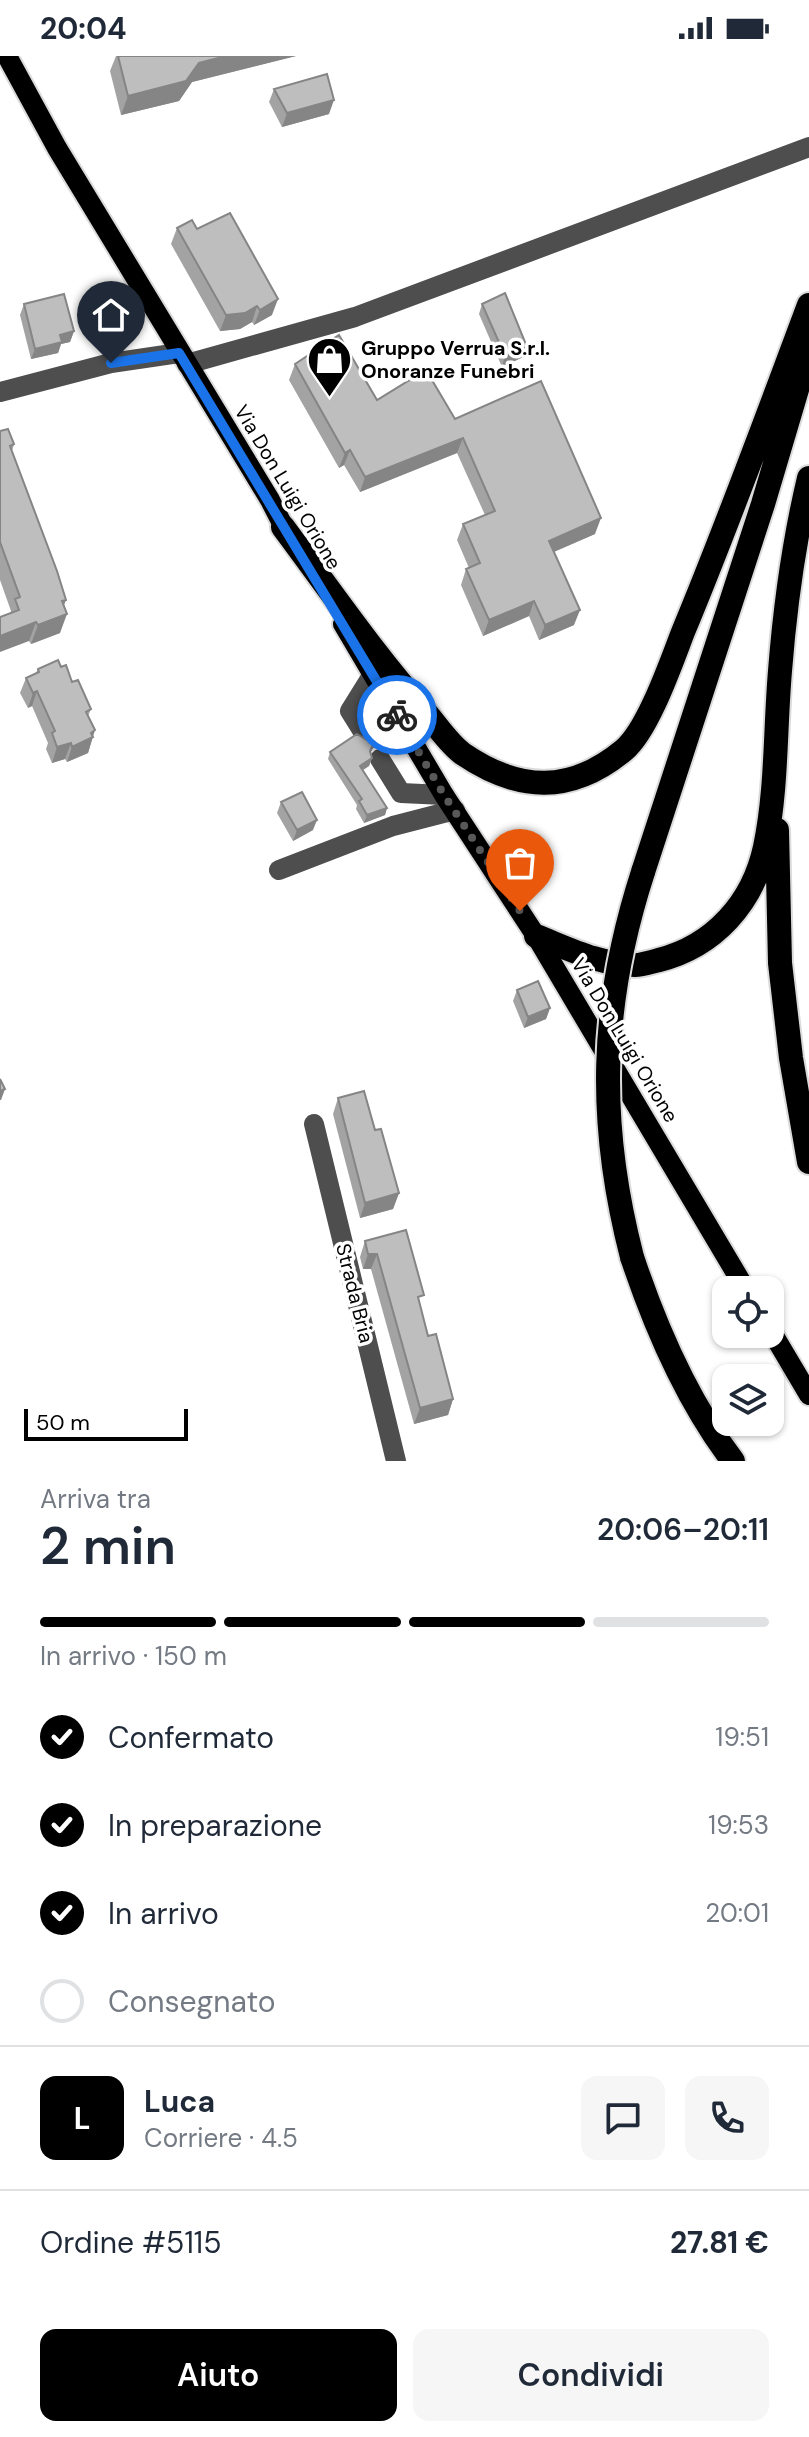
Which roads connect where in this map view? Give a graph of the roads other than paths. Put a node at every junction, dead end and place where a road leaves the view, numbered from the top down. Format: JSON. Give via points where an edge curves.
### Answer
{"nodes":[{"id":1,"x":7,"y":56,"type":"edge"},
{"id":2,"x":0,"y":60,"type":"edge"},
{"id":3,"x":30,"y":103,"type":"junction"},
{"id":4,"x":809,"y":147,"type":"edge"},
{"id":5,"x":809,"y":305,"type":"edge"},
{"id":6,"x":809,"y":349,"type":"edge"},
{"id":7,"x":183,"y":358,"type":"junction"},
{"id":8,"x":0,"y":392,"type":"edge"},
{"id":9,"x":809,"y":478,"type":"edge"},
{"id":10,"x":283,"y":527,"type":"junction"},
{"id":11,"x":373,"y":674,"type":"junction"},
{"id":12,"x":365,"y":735,"type":"edge"},
{"id":13,"x":775,"y":751,"type":"junction"},
{"id":14,"x":380,"y":759,"type":"dead end"},
{"id":15,"x":450,"y":803,"type":"junction"},
{"id":16,"x":279,"y":870,"type":"dead end"},
{"id":17,"x":536,"y":936,"type":"junction"},
{"id":18,"x":314,"y":1124,"type":"dead end"},
{"id":19,"x":809,"y":1162,"type":"edge"},
{"id":20,"x":738,"y":1276,"type":"edge"},
{"id":21,"x":781,"y":1348,"type":"edge"},
{"id":22,"x":809,"y":1395,"type":"edge"},
{"id":23,"x":396,"y":1461,"type":"edge"},
{"id":24,"x":733,"y":1461,"type":"edge"}],
"edges":[{"from":1,"to":3,"type":"main road","name":"Via Don Luigi Orione"},
{"from":2,"to":3,"type":"main road","name":"Via Don Luigi Orione"},
{"from":3,"to":7,"type":"main road","name":"Via Don Luigi Orione"},
{"from":4,"to":7,"type":"street","via":[[355,317]]},
{"from":5,"to":10,"type":"highway","via":[[654,704],[626,748],[589,774],[553,784],[526,784],[461,753],[412,698]]},
{"from":6,"to":24,"type":"highway","bridge":true,"via":[[629,913],[609,1018],[609,1134],[632,1257],[681,1375]]},
{"from":7,"to":8,"type":"street","via":[[111,363]]},
{"from":7,"to":10,"type":"main road","name":"Via Don Luigi Orione"},
{"from":9,"to":13,"type":"highway","via":[[780,668]]},
{"from":10,"to":11,"type":"main road","name":"Via Don Luigi Orione"},
{"from":11,"to":12,"type":"street","via":[[350,711]]},
{"from":11,"to":15,"type":"main road","name":"Via Don Luigi Orione"},
{"from":13,"to":17,"type":"highway","via":[[770,814],[755,880],[711,937],[679,955],[636,965],[585,956]]},
{"from":13,"to":19,"type":"highway","via":[[780,963]]},
{"from":14,"to":15,"type":"street","via":[[401,793]]},
{"from":15,"to":16,"type":"street"},
{"from":15,"to":17,"type":"main road","name":"Via Don Luigi Orione"},
{"from":17,"to":20,"type":"main road","name":"Via Don Luigi Orione"},
{"from":18,"to":23,"type":"street","name":"Strada Bria"},
{"from":21,"to":22,"type":"main road"}]}
